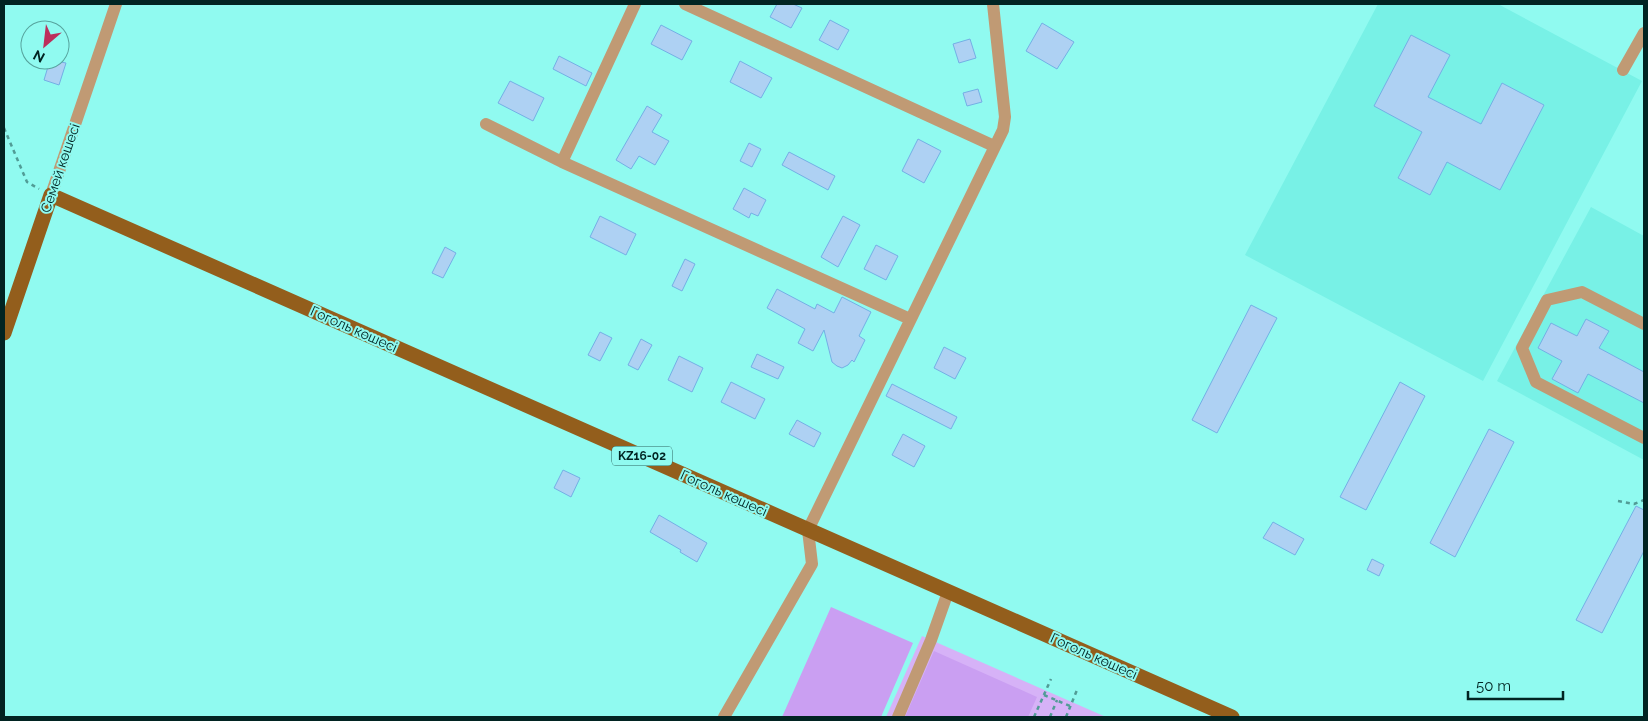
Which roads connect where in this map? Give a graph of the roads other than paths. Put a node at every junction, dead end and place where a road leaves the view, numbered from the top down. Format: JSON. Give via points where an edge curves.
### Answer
{"nodes":[{"id":1,"x":116,"y":4,"type":"edge"},
{"id":2,"x":635,"y":4,"type":"edge"},
{"id":3,"x":685,"y":4,"type":"edge"},
{"id":4,"x":993,"y":4,"type":"edge"},
{"id":5,"x":1644,"y":33,"type":"edge"},
{"id":6,"x":1623,"y":70,"type":"dead end"},
{"id":7,"x":486,"y":124,"type":"dead end"},
{"id":8,"x":994,"y":146,"type":"junction"},
{"id":9,"x":562,"y":162,"type":"junction"},
{"id":10,"x":51,"y":195,"type":"junction"},
{"id":11,"x":910,"y":319,"type":"junction"},
{"id":12,"x":1644,"y":324,"type":"edge"},
{"id":13,"x":4,"y":333,"type":"edge"},
{"id":14,"x":1644,"y":438,"type":"edge"},
{"id":15,"x":808,"y":530,"type":"junction"},
{"id":16,"x":948,"y":592,"type":"junction"},
{"id":17,"x":724,"y":717,"type":"edge"},
{"id":18,"x":898,"y":717,"type":"edge"},
{"id":19,"x":1232,"y":717,"type":"edge"}],
"edges":[{"from":1,"to":10,"type":"street","name":"Семей көшесі"},
{"from":2,"to":9,"type":"street"},
{"from":3,"to":8,"type":"street"},
{"from":4,"to":8,"type":"street","via":[[1006,117]]},
{"from":5,"to":6,"type":"street"},
{"from":7,"to":9,"type":"street"},
{"from":8,"to":11,"type":"street"},
{"from":9,"to":11,"type":"street"},
{"from":10,"to":13,"type":"main road","name":"Семей көшесі"},
{"from":10,"to":15,"type":"main road","name":"Гоголь көшесі","number":"KZ16-02"},
{"from":11,"to":15,"type":"street"},
{"from":12,"to":14,"type":"street","via":[[1582,292],[1547,300],[1522,348],[1536,382]]},
{"from":15,"to":16,"type":"main road","name":"Гоголь көшесі","number":"KZ16-02"},
{"from":15,"to":17,"type":"street","via":[[812,564]]},
{"from":16,"to":18,"type":"street"},
{"from":16,"to":19,"type":"main road","name":"Гоголь көшесі","number":"KZ16-02"}]}
